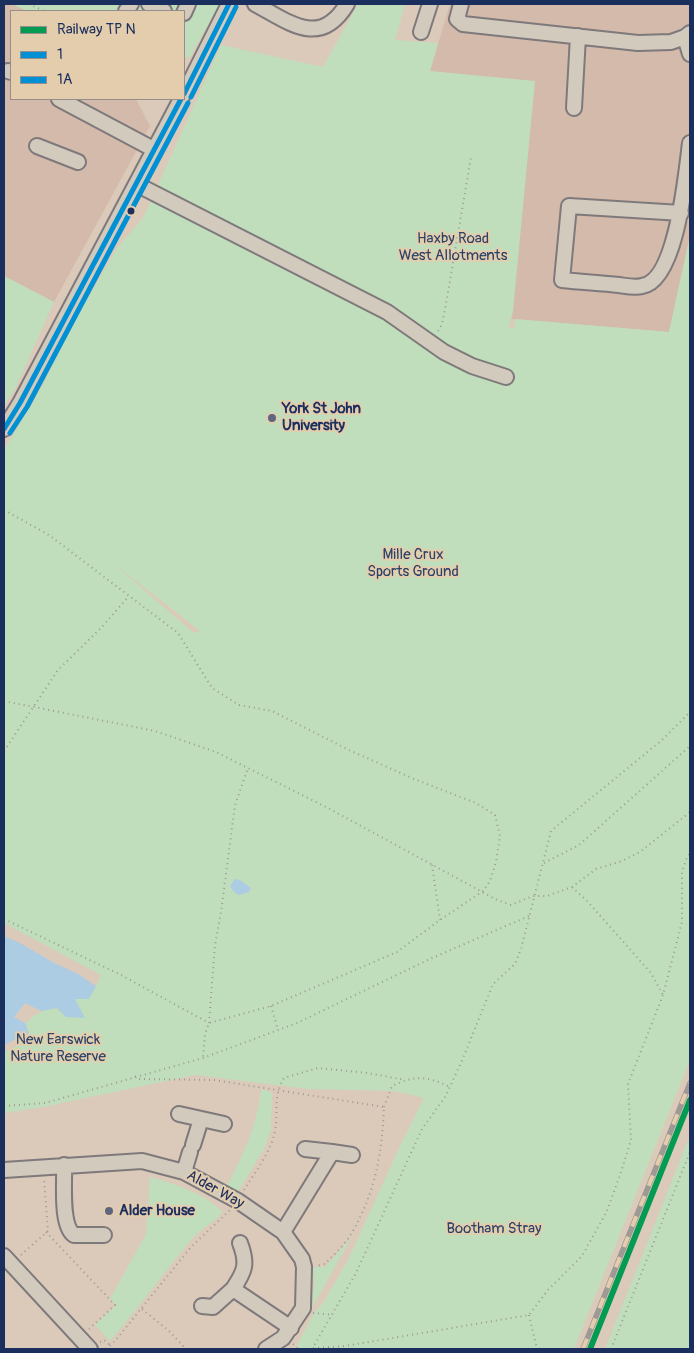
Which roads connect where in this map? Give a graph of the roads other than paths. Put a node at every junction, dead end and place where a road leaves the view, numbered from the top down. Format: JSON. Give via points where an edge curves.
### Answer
{"nodes":[{"id":1,"x":149,"y":4,"type":"edge"},
{"id":2,"x":229,"y":4,"type":"edge"},
{"id":3,"x":255,"y":4,"type":"edge"},
{"id":4,"x":347,"y":4,"type":"edge"},
{"id":5,"x":430,"y":4,"type":"edge"},
{"id":6,"x":462,"y":4,"type":"edge"},
{"id":7,"x":162,"y":10,"type":"edge"},
{"id":8,"x":421,"y":32,"type":"dead end"},
{"id":9,"x":688,"y":35,"type":"edge"},
{"id":10,"x":578,"y":36,"type":"junction"},
{"id":11,"x":690,"y":54,"type":"edge"},
{"id":12,"x":186,"y":85,"type":"edge"},
{"id":13,"x":61,"y":100,"type":"edge"},
{"id":14,"x":181,"y":100,"type":"edge"},
{"id":15,"x":574,"y":108,"type":"dead end"},
{"id":16,"x":690,"y":144,"type":"edge"},
{"id":17,"x":38,"y":146,"type":"dead end"},
{"id":18,"x":155,"y":150,"type":"junction"},
{"id":19,"x":78,"y":162,"type":"dead end"},
{"id":20,"x":136,"y":184,"type":"junction"},
{"id":21,"x":680,"y":213,"type":"junction"},
{"id":22,"x":506,"y":377,"type":"dead end"},
{"id":23,"x":4,"y":429,"type":"edge"},
{"id":24,"x":179,"y":1114,"type":"dead end"},
{"id":25,"x":202,"y":1119,"type":"junction"},
{"id":26,"x":224,"y":1124,"type":"dead end"},
{"id":27,"x":304,"y":1149,"type":"dead end"},
{"id":28,"x":332,"y":1152,"type":"junction"},
{"id":29,"x":352,"y":1155,"type":"dead end"},
{"id":30,"x":64,"y":1165,"type":"junction"},
{"id":31,"x":4,"y":1170,"type":"edge"},
{"id":32,"x":184,"y":1172,"type":"junction"},
{"id":33,"x":283,"y":1232,"type":"junction"},
{"id":34,"x":104,"y":1235,"type":"dead end"},
{"id":35,"x":240,"y":1243,"type":"dead end"},
{"id":36,"x":7,"y":1260,"type":"edge"},
{"id":37,"x":232,"y":1289,"type":"junction"},
{"id":38,"x":202,"y":1306,"type":"dead end"},
{"id":39,"x":290,"y":1328,"type":"junction"},
{"id":40,"x":90,"y":1349,"type":"edge"},
{"id":41,"x":266,"y":1349,"type":"edge"}],
"edges":[{"from":1,"to":7,"type":"street"},
{"from":2,"to":12,"type":"street"},
{"from":3,"to":4,"type":"street","via":[[302,27],[316,30],[329,24]]},
{"from":5,"to":8,"type":"street"},
{"from":6,"to":10,"type":"street","via":[[457,19],[463,24]]},
{"from":9,"to":10,"type":"street","via":[[671,42],[638,43]]},
{"from":9,"to":11,"type":"street"},
{"from":10,"to":15,"type":"street"},
{"from":13,"to":18,"type":"street"},
{"from":14,"to":18,"type":"street"},
{"from":16,"to":21,"type":"street"},
{"from":17,"to":19,"type":"street"},
{"from":18,"to":20,"type":"street"},
{"from":20,"to":22,"type":"street","via":[[387,312],[444,352],[472,366]]},
{"from":20,"to":23,"type":"street"},
{"from":21,"to":21,"type":"street","via":[[569,206],[562,280],[641,287],[651,283],[662,271]]},
{"from":24,"to":25,"type":"street"},
{"from":25,"to":26,"type":"street"},
{"from":25,"to":32,"type":"street"},
{"from":27,"to":28,"type":"street"},
{"from":28,"to":29,"type":"street"},
{"from":28,"to":33,"type":"street"},
{"from":30,"to":31,"type":"street","name":"Alder Way"},
{"from":30,"to":32,"type":"street","name":"Alder Way","via":[[142,1161]]},
{"from":30,"to":34,"type":"street","via":[[63,1201],[68,1229],[74,1234]]},
{"from":32,"to":33,"type":"street","name":"Alder Way","via":[[238,1201]]},
{"from":33,"to":39,"type":"street","name":"Alder Way","via":[[304,1267],[303,1308]]},
{"from":35,"to":37,"type":"street","via":[[246,1256],[244,1273]]},
{"from":36,"to":40,"type":"street"},
{"from":37,"to":38,"type":"street","via":[[213,1307]]},
{"from":37,"to":39,"type":"street"},
{"from":39,"to":41,"type":"street","via":[[283,1338]]}]}
